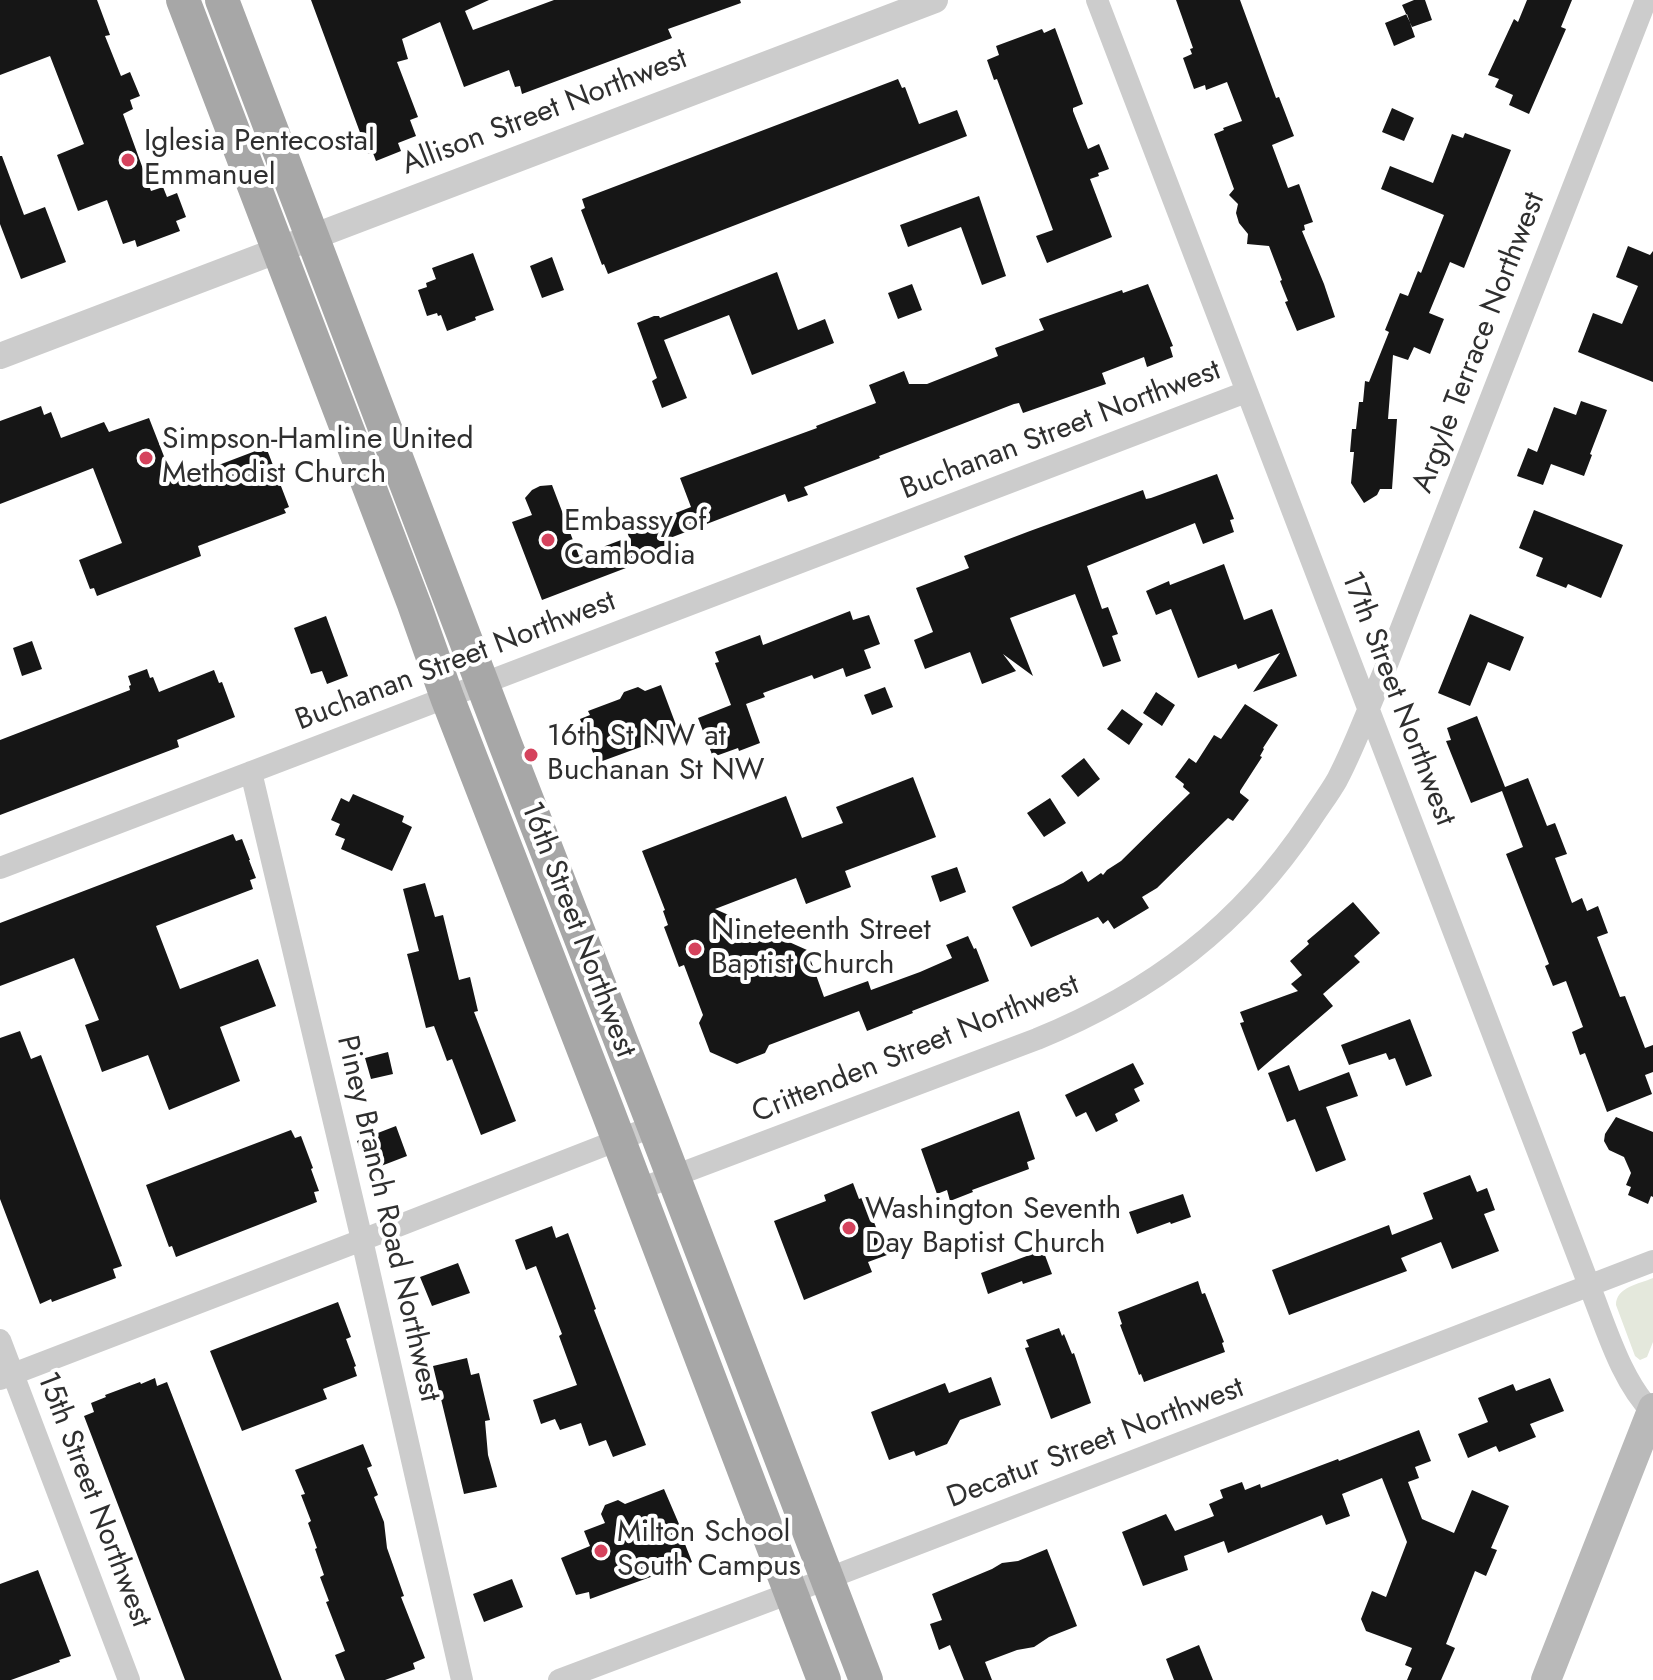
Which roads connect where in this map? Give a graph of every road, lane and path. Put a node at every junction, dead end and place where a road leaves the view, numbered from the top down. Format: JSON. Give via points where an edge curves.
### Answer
{"nodes":[{"id":1,"x":183,"y":0,"type":"edge"},
{"id":2,"x":222,"y":0,"type":"edge"},
{"id":3,"x":935,"y":0,"type":"edge"},
{"id":4,"x":1097,"y":0,"type":"edge"},
{"id":5,"x":1646,"y":0,"type":"edge"},
{"id":6,"x":313,"y":236,"type":"junction"},
{"id":7,"x":277,"y":250,"type":"junction"},
{"id":8,"x":0,"y":356,"type":"edge"},
{"id":9,"x":1246,"y":392,"type":"junction"},
{"id":10,"x":482,"y":684,"type":"junction"},
{"id":11,"x":447,"y":697,"type":"junction"},
{"id":12,"x":1368,"y":707,"type":"junction"},
{"id":13,"x":251,"y":772,"type":"junction"},
{"id":14,"x":0,"y":868,"type":"edge"},
{"id":15,"x":654,"y":1126,"type":"junction"},
{"id":16,"x":618,"y":1139,"type":"junction"},
{"id":17,"x":673,"y":1177,"type":"junction"},
{"id":18,"x":637,"y":1190,"type":"junction"},
{"id":19,"x":362,"y":1240,"type":"junction"},
{"id":20,"x":1653,"y":1261,"type":"edge"},
{"id":21,"x":1589,"y":1285,"type":"junction"},
{"id":22,"x":0,"y":1340,"type":"edge"},
{"id":23,"x":6,"y":1376,"type":"edge"},
{"id":24,"x":1653,"y":1411,"type":"edge"},
{"id":25,"x":826,"y":1580,"type":"junction"},
{"id":26,"x":790,"y":1593,"type":"junction"},
{"id":27,"x":129,"y":1680,"type":"edge"},
{"id":28,"x":462,"y":1680,"type":"edge"},
{"id":29,"x":559,"y":1680,"type":"edge"},
{"id":30,"x":824,"y":1680,"type":"edge"},
{"id":31,"x":866,"y":1680,"type":"edge"},
{"id":32,"x":1546,"y":1680,"type":"edge"}],
"edges":[{"from":1,"to":7,"type":"main road","name":"16th Street Northwest"},
{"from":2,"to":6,"type":"main road","name":"16th Street Northwest"},
{"from":3,"to":6,"type":"street","name":"Allison Street Northwest"},
{"from":4,"to":9,"type":"street","name":"17th Street Northwest"},
{"from":5,"to":12,"type":"street","name":"Argyle Terrace Northwest"},
{"from":6,"to":7,"type":"street","name":"Allison Street Northwest"},
{"from":6,"to":10,"type":"main road","name":"16th Street Northwest"},
{"from":7,"to":8,"type":"street","name":"Allison Street Northwest"},
{"from":7,"to":11,"type":"main road","name":"16th Street Northwest"},
{"from":9,"to":10,"type":"street","name":"Buchanan Street Northwest"},
{"from":9,"to":12,"type":"street","name":"17th Street Northwest"},
{"from":10,"to":11,"type":"street","name":"Buchanan Street Northwest"},
{"from":10,"to":15,"type":"main road","name":"16th Street Northwest"},
{"from":11,"to":13,"type":"street","name":"Buchanan Street Northwest"},
{"from":11,"to":16,"type":"main road","name":"16th Street Northwest"},
{"from":12,"to":17,"type":"street","name":"Crittenden Street Northwest","via":[[1336,782],[1292,847],[1238,909],[1175,965],[1055,1032]]},
{"from":12,"to":21,"type":"street","name":"17th Street Northwest"},
{"from":13,"to":14,"type":"street","name":"Buchanan Street Northwest"},
{"from":13,"to":19,"type":"street","name":"Piney Branch Road Northwest"},
{"from":15,"to":16,"type":"street"},
{"from":15,"to":17,"type":"main road","name":"16th Street Northwest"},
{"from":16,"to":18,"type":"main road","name":"16th Street Northwest"},
{"from":16,"to":19,"type":"street"},
{"from":17,"to":18,"type":"street","name":"Crittenden Street Northwest"},
{"from":17,"to":25,"type":"main road","name":"16th Street Northwest"},
{"from":18,"to":26,"type":"main road","name":"16th Street Northwest"},
{"from":19,"to":23,"type":"street"},
{"from":19,"to":28,"type":"street","name":"Piney Branch Road Northwest"},
{"from":20,"to":21,"type":"street","name":"Decatur Street Northwest"},
{"from":21,"to":24,"type":"street","name":"17th Street Northwest","via":[[1628,1382]]},
{"from":21,"to":25,"type":"street","name":"Decatur Street Northwest"},
{"from":22,"to":23,"type":"street","name":"15th Street Northwest"},
{"from":23,"to":27,"type":"street","name":"15th Street Northwest"},
{"from":24,"to":32,"type":"main road"},
{"from":25,"to":26,"type":"street","name":"Decatur Street Northwest"},
{"from":25,"to":31,"type":"main road","name":"16th Street Northwest"},
{"from":26,"to":29,"type":"street","name":"Decatur Street Northwest"},
{"from":26,"to":30,"type":"main road","name":"16th Street Northwest"}]}
